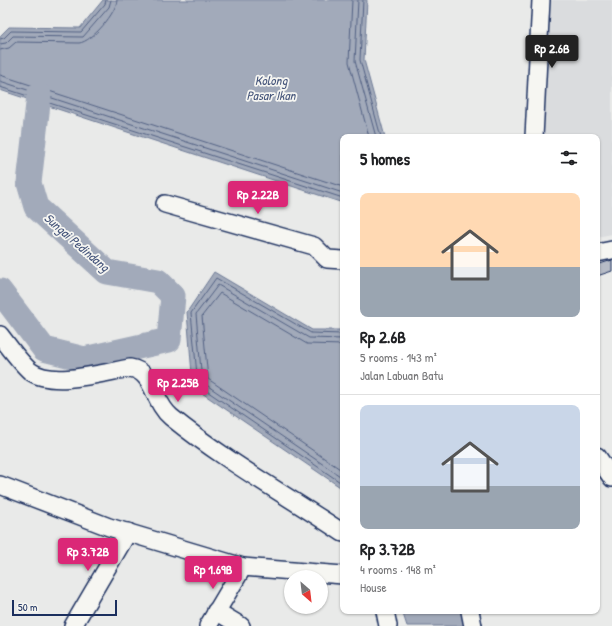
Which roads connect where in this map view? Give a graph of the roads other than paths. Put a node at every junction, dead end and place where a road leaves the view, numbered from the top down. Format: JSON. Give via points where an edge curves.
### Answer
{"nodes":[{"id":1,"x":541,"y":0,"type":"edge"},
{"id":2,"x":534,"y":134,"type":"edge"},
{"id":3,"x":165,"y":204,"type":"dead end"},
{"id":4,"x":612,"y":250,"type":"edge"},
{"id":5,"x":600,"y":252,"type":"edge"},
{"id":6,"x":340,"y":260,"type":"edge"},
{"id":7,"x":0,"y":335,"type":"edge"},
{"id":8,"x":600,"y":460,"type":"edge"},
{"id":9,"x":612,"y":478,"type":"edge"},
{"id":10,"x":0,"y":485,"type":"edge"},
{"id":11,"x":340,"y":531,"type":"edge"},
{"id":12,"x":128,"y":532,"type":"junction"},
{"id":13,"x":243,"y":567,"type":"junction"},
{"id":14,"x":340,"y":575,"type":"edge"},
{"id":15,"x":216,"y":611,"type":"junction"},
{"id":16,"x":386,"y":614,"type":"edge"},
{"id":17,"x":471,"y":614,"type":"edge"},
{"id":18,"x":73,"y":626,"type":"edge"},
{"id":19,"x":208,"y":626,"type":"edge"},
{"id":20,"x":241,"y":626,"type":"edge"},
{"id":21,"x":388,"y":626,"type":"edge"},
{"id":22,"x":473,"y":626,"type":"edge"}],
"edges":[{"from":1,"to":2,"type":"street"},
{"from":3,"to":6,"type":"street","via":[[314,246],[327,259]]},
{"from":4,"to":5,"type":"street"},
{"from":7,"to":11,"type":"street","via":[[31,372],[46,378],[66,379],[130,368],[145,373],[158,403],[170,416]]},
{"from":8,"to":9,"type":"street"},
{"from":10,"to":12,"type":"street"},
{"from":12,"to":13,"type":"street"},
{"from":12,"to":18,"type":"street"},
{"from":13,"to":14,"type":"street"},
{"from":13,"to":15,"type":"street"},
{"from":15,"to":19,"type":"street"},
{"from":15,"to":20,"type":"street"},
{"from":16,"to":21,"type":"street"},
{"from":17,"to":22,"type":"street"}]}
